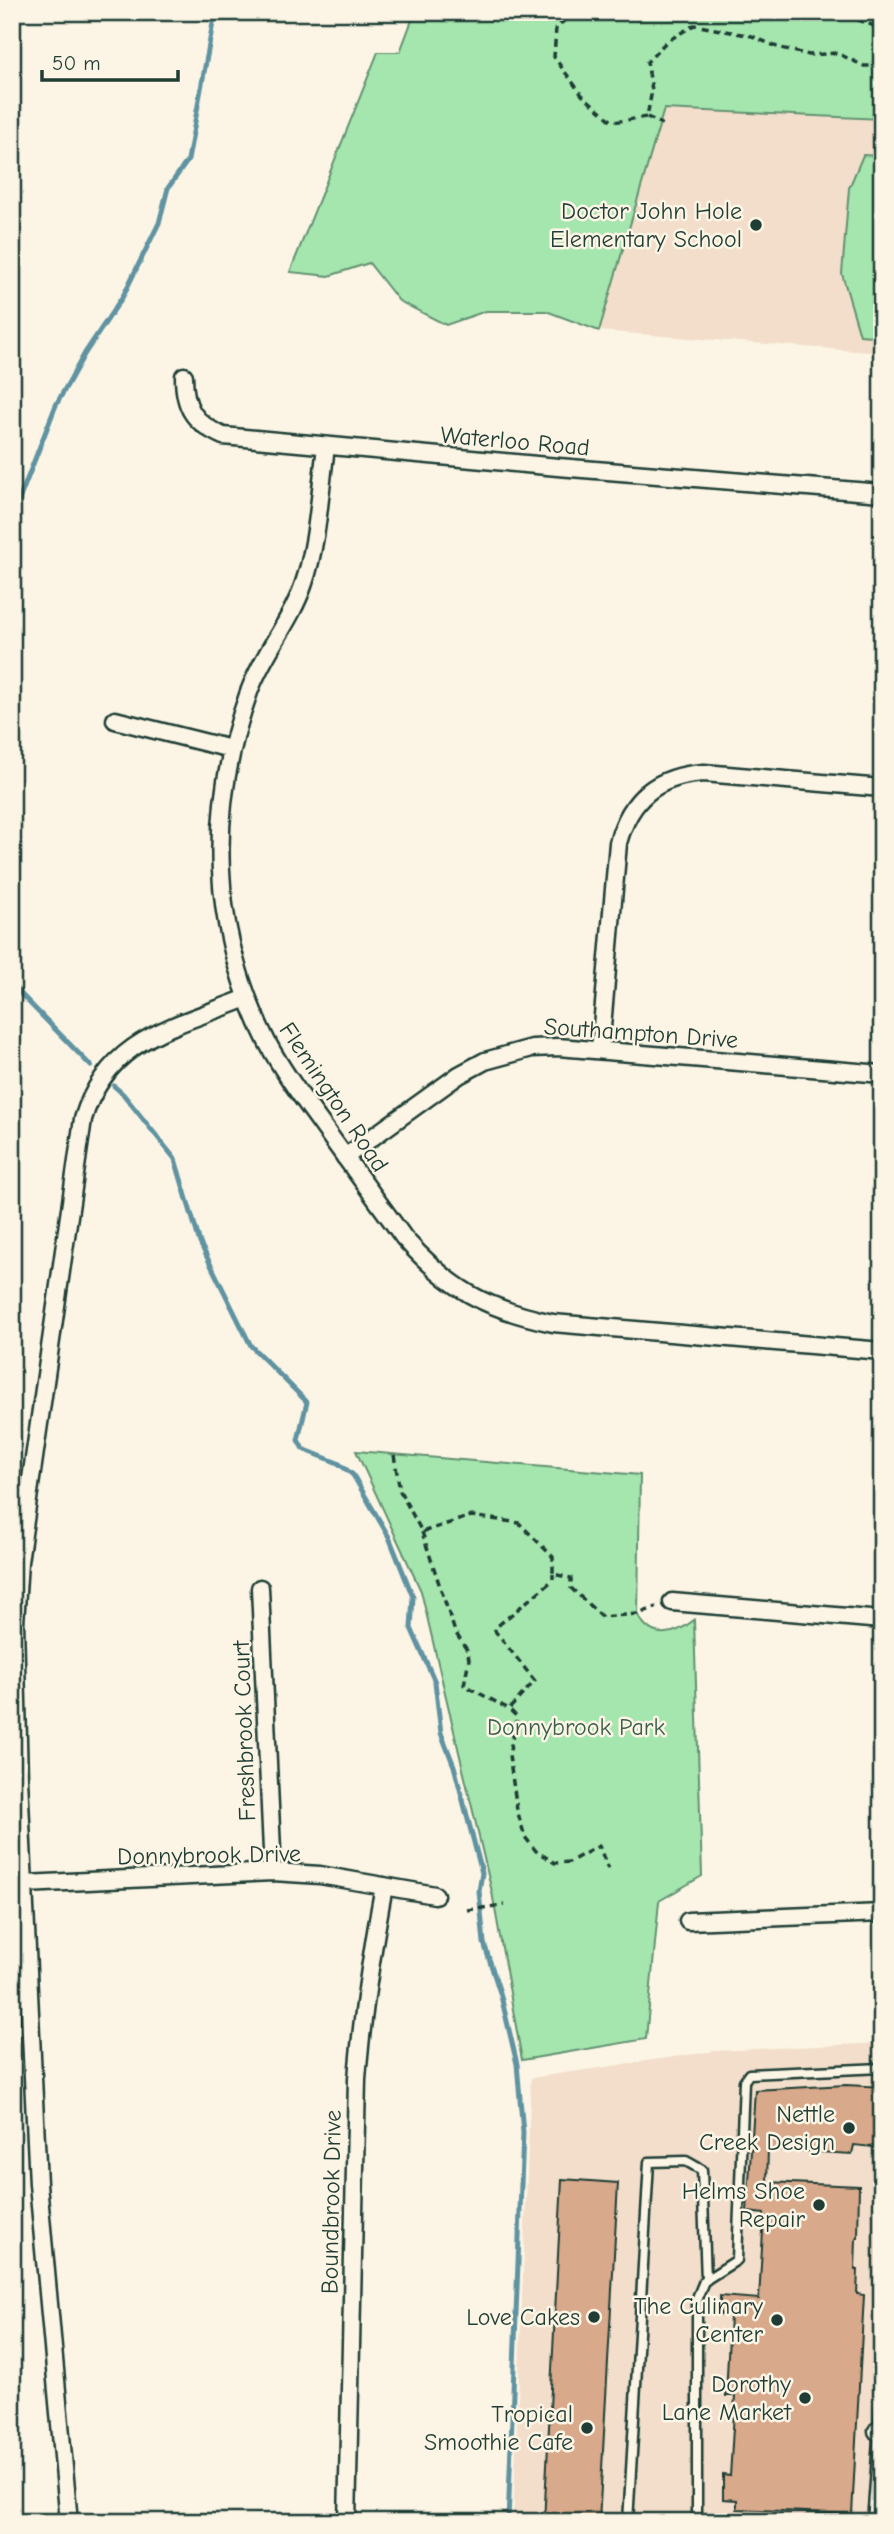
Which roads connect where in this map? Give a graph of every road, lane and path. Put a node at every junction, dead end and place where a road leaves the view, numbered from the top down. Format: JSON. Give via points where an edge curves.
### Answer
{"nodes":[{"id":1,"x":574,"y":12,"type":"edge"},
{"id":2,"x":849,"y":12,"type":"edge"},
{"id":3,"x":882,"y":29,"type":"edge"},
{"id":4,"x":882,"y":66,"type":"edge"},
{"id":5,"x":647,"y":117,"type":"junction"},
{"id":6,"x":662,"y":124,"type":"dead end"},
{"id":7,"x":184,"y":376,"type":"dead end"},
{"id":8,"x":326,"y":447,"type":"junction"},
{"id":9,"x":882,"y":493,"type":"edge"},
{"id":10,"x":115,"y":720,"type":"dead end"},
{"id":11,"x":231,"y":749,"type":"junction"},
{"id":12,"x":882,"y":788,"type":"edge"},
{"id":13,"x":247,"y":998,"type":"junction"},
{"id":14,"x":600,"y":1050,"type":"junction"},
{"id":15,"x":882,"y":1074,"type":"edge"},
{"id":16,"x":345,"y":1157,"type":"junction"},
{"id":17,"x":882,"y":1351,"type":"edge"},
{"id":18,"x":394,"y":1455,"type":"dead end"},
{"id":19,"x":422,"y":1532,"type":"junction"},
{"id":20,"x":553,"y":1574,"type":"junction"},
{"id":21,"x":260,"y":1588,"type":"dead end"},
{"id":22,"x":672,"y":1602,"type":"joint"},
{"id":23,"x":882,"y":1620,"type":"edge"},
{"id":24,"x":509,"y":1709,"type":"junction"},
{"id":25,"x":608,"y":1869,"type":"dead end"},
{"id":26,"x":273,"y":1872,"type":"junction"},
{"id":27,"x":25,"y":1884,"type":"junction"},
{"id":28,"x":384,"y":1886,"type":"junction"},
{"id":29,"x":435,"y":1895,"type":"dead end"},
{"id":30,"x":504,"y":1905,"type":"dead end"},
{"id":31,"x":468,"y":1910,"type":"dead end"},
{"id":32,"x":882,"y":1913,"type":"edge"},
{"id":33,"x":688,"y":1921,"type":"dead end"},
{"id":34,"x":882,"y":2068,"type":"edge"},
{"id":35,"x":706,"y":2280,"type":"junction"},
{"id":36,"x":882,"y":2387,"type":"edge"},
{"id":37,"x":880,"y":2431,"type":"edge"},
{"id":38,"x":69,"y":2522,"type":"edge"},
{"id":39,"x":347,"y":2522,"type":"edge"},
{"id":40,"x":628,"y":2522,"type":"edge"},
{"id":41,"x":697,"y":2522,"type":"edge"},
{"id":42,"x":872,"y":2522,"type":"edge"}],
"edges":[{"from":1,"to":5,"type":"path","via":[[556,28],[554,57],[582,95],[613,122]]},
{"from":2,"to":3,"type":"path","via":[[853,18]]},
{"from":4,"to":5,"type":"path","via":[[864,66],[837,53],[809,55],[752,36],[694,25],[666,42],[647,62],[652,90]]},
{"from":5,"to":6,"type":"path"},
{"from":7,"to":8,"type":"street","name":"Waterloo Road","via":[[189,407],[206,428],[223,436]]},
{"from":8,"to":9,"type":"street","name":"Waterloo Road"},
{"from":8,"to":11,"type":"street","name":"Flemington Road","via":[[304,583],[250,690]]},
{"from":10,"to":11,"type":"street"},
{"from":11,"to":13,"type":"street","name":"Flemington Road","via":[[219,862],[226,919]]},
{"from":12,"to":14,"type":"street","via":[[704,773],[666,781],[638,802],[624,822],[618,843]]},
{"from":13,"to":16,"type":"street","name":"Flemington Road","via":[[285,1073]]},
{"from":13,"to":27,"type":"street","via":[[128,1050],[100,1079],[83,1119],[19,1562],[15,1668]]},
{"from":14,"to":15,"type":"street","name":"Southampton Drive"},
{"from":14,"to":16,"type":"street","name":"Southampton Drive","via":[[533,1048],[485,1061]]},
{"from":16,"to":17,"type":"street","name":"Flemington Road","via":[[424,1260],[466,1294],[494,1307],[553,1323]]},
{"from":18,"to":19,"type":"path","via":[[400,1491]]},
{"from":19,"to":20,"type":"path","via":[[471,1516],[519,1524],[553,1557]]},
{"from":19,"to":24,"type":"path","via":[[455,1632],[467,1650],[464,1685]]},
{"from":20,"to":22,"type":"path","via":[[571,1578],[571,1588],[602,1617],[638,1614]]},
{"from":20,"to":24,"type":"path","via":[[553,1580],[495,1628],[536,1681]]},
{"from":21,"to":26,"type":"street","name":"Freshbrook Court"},
{"from":22,"to":23,"type":"street"},
{"from":24,"to":25,"type":"path","via":[[517,1717],[509,1755],[525,1837],[555,1863],[569,1862],[599,1846]]},
{"from":26,"to":27,"type":"street","name":"Donnybrook Drive"},
{"from":26,"to":28,"type":"street","name":"Donnybrook Drive"},
{"from":27,"to":38,"type":"street","via":[[38,2184]]},
{"from":28,"to":29,"type":"street","name":"Donnybrook Drive"},
{"from":28,"to":39,"type":"street","name":"Boundbrook Drive","via":[[361,2020],[357,2079]]},
{"from":30,"to":31,"type":"path"},
{"from":32,"to":33,"type":"street"},
{"from":34,"to":35,"type":"lane","via":[[749,2074],[744,2081],[737,2260]]},
{"from":35,"to":40,"type":"lane","via":[[702,2170],[686,2161],[649,2162]]},
{"from":35,"to":41,"type":"lane","via":[[697,2298]]},
{"from":36,"to":37,"type":"lane"},
{"from":37,"to":42,"type":"lane"}]}
